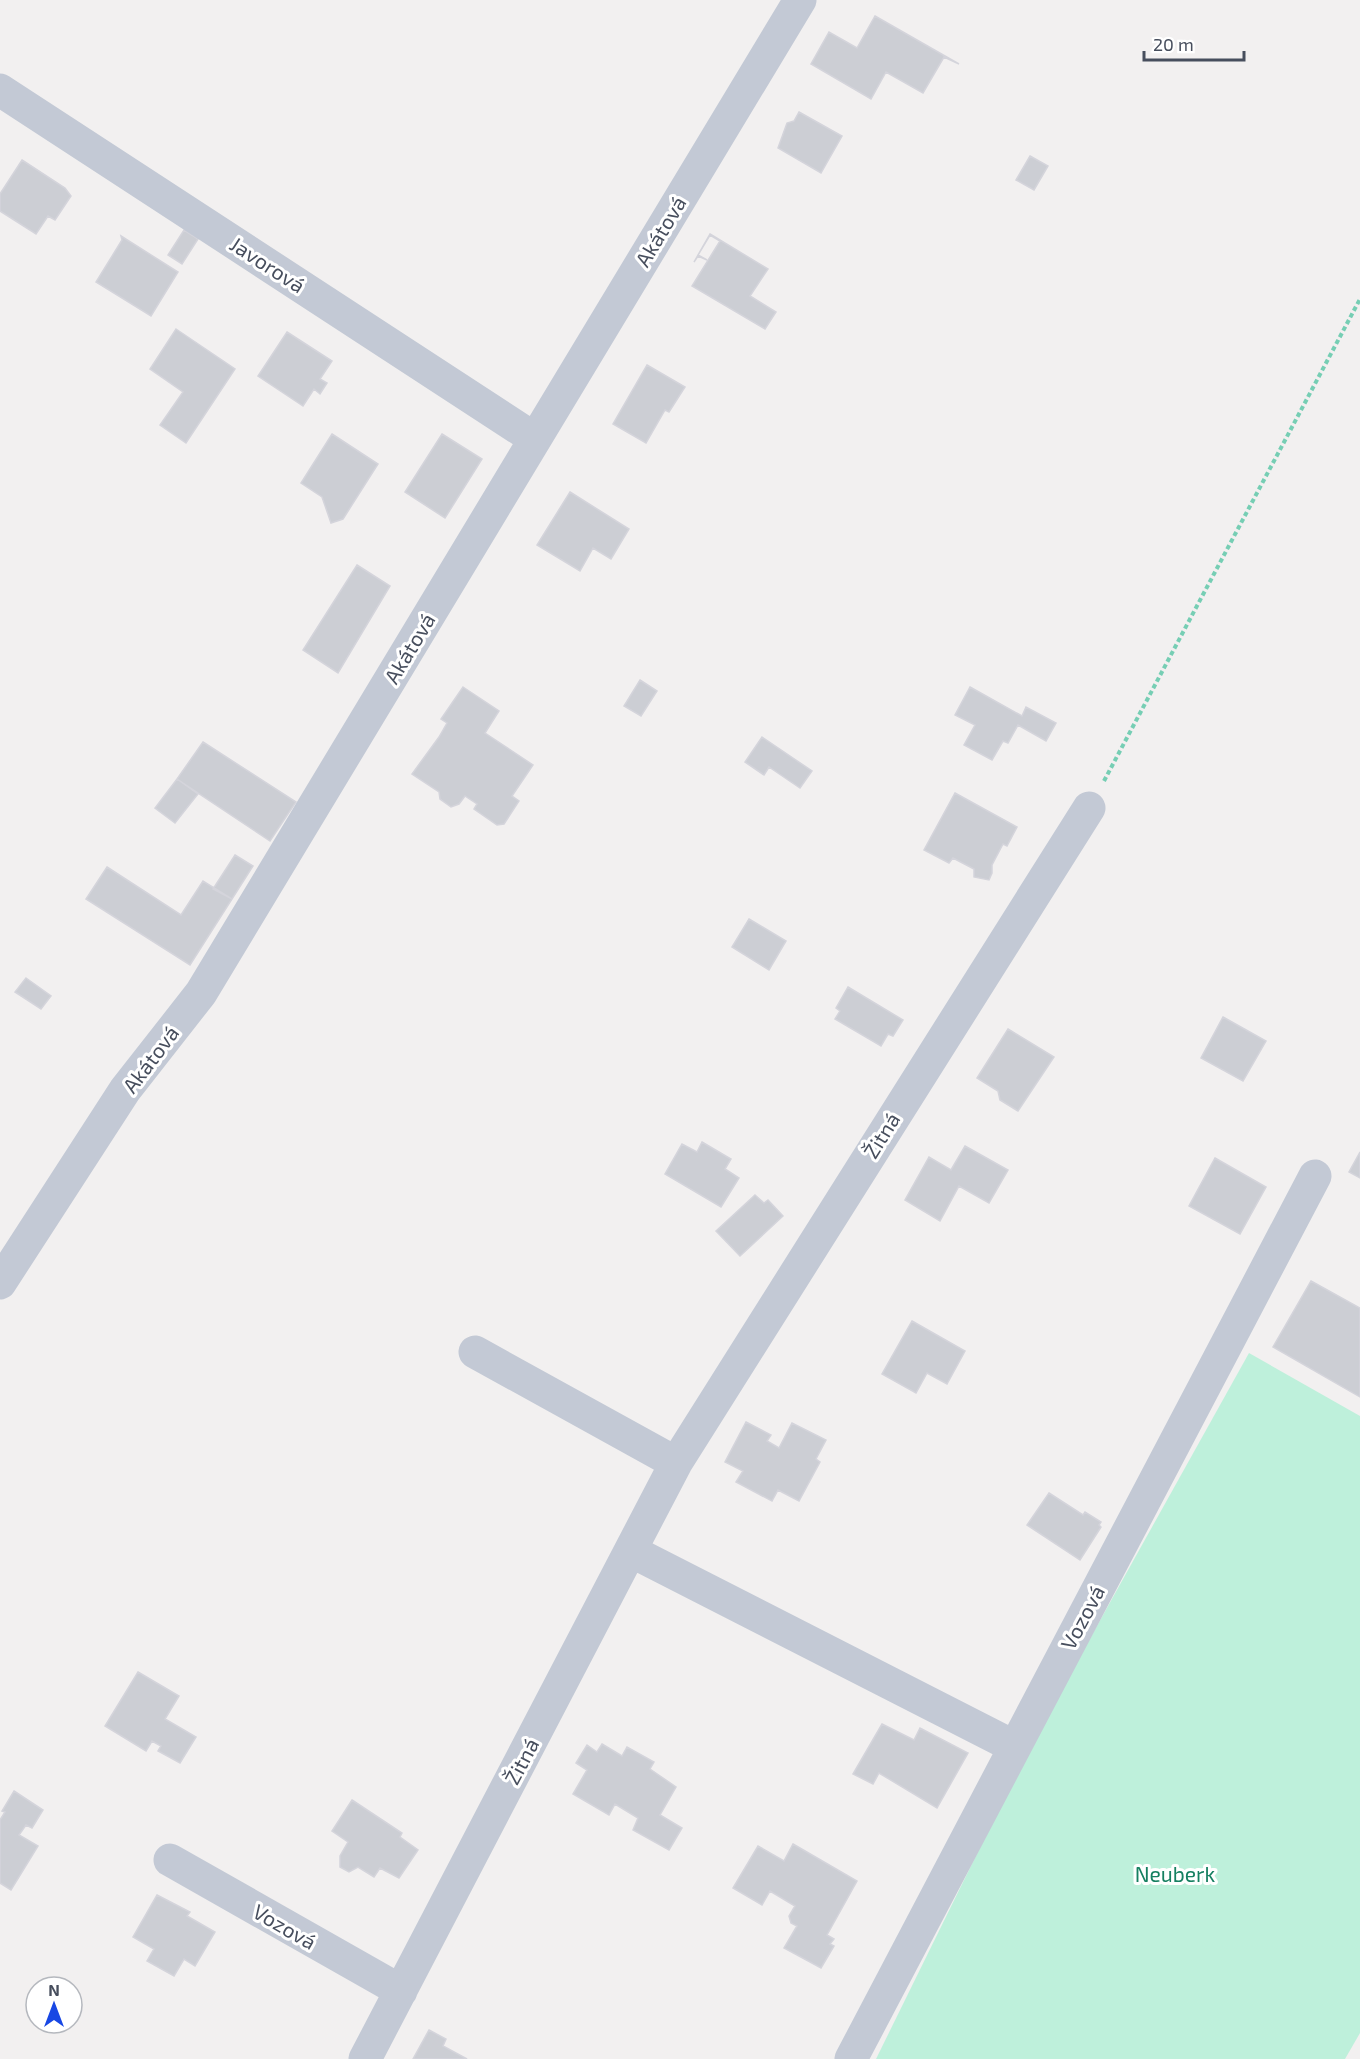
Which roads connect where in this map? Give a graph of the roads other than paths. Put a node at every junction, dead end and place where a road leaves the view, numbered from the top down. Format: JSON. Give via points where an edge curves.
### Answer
{"nodes":[{"id":1,"x":800,"y":0,"type":"edge"},
{"id":2,"x":0,"y":90,"type":"edge"},
{"id":3,"x":535,"y":439,"type":"junction"},
{"id":4,"x":1089,"y":808,"type":"road end"},
{"id":5,"x":1315,"y":1176,"type":"dead end"},
{"id":6,"x":0,"y":1283,"type":"edge"},
{"id":7,"x":475,"y":1352,"type":"dead end"},
{"id":8,"x":676,"y":1463,"type":"junction"},
{"id":9,"x":631,"y":1551,"type":"junction"},
{"id":10,"x":1013,"y":1746,"type":"junction"},
{"id":11,"x":170,"y":1860,"type":"dead end"},
{"id":12,"x":401,"y":1991,"type":"junction"},
{"id":13,"x":365,"y":2059,"type":"edge"},
{"id":14,"x":850,"y":2059,"type":"edge"}],
"edges":[{"from":1,"to":3,"type":"street","name":"Akátová"},
{"from":2,"to":3,"type":"street","name":"Javorová"},
{"from":3,"to":6,"type":"street","name":"Akátová","via":[[201,993],[126,1090]]},
{"from":4,"to":8,"type":"street","name":"Žitná"},
{"from":5,"to":10,"type":"street","name":"Vozová"},
{"from":7,"to":8,"type":"street"},
{"from":8,"to":9,"type":"street","name":"Žitná"},
{"from":9,"to":10,"type":"street"},
{"from":9,"to":12,"type":"street","name":"Žitná"},
{"from":10,"to":14,"type":"street","name":"Vozová"},
{"from":11,"to":12,"type":"street","name":"Vozová"},
{"from":12,"to":13,"type":"street","name":"Žitná"}]}
